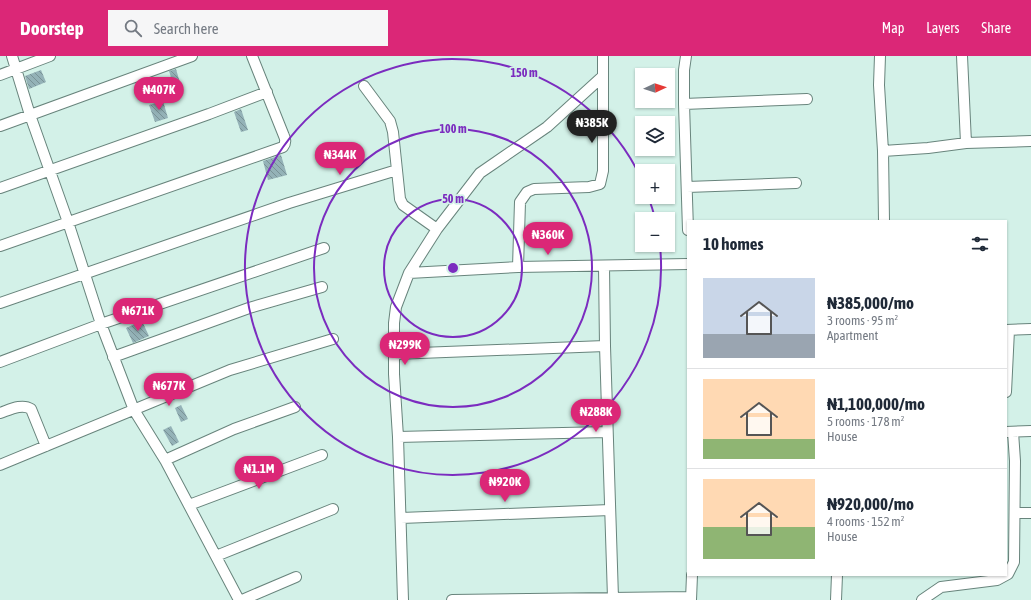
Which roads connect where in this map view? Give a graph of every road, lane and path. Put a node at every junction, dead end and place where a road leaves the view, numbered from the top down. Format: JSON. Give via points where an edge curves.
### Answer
{"nodes":[{"id":1,"x":12,"y":56,"type":"edge"},
{"id":2,"x":50,"y":56,"type":"edge"},
{"id":3,"x":192,"y":56,"type":"edge"},
{"id":4,"x":252,"y":56,"type":"edge"},
{"id":5,"x":603,"y":56,"type":"edge"},
{"id":6,"x":686,"y":56,"type":"edge"},
{"id":7,"x":880,"y":56,"type":"edge"},
{"id":8,"x":962,"y":56,"type":"edge"},
{"id":9,"x":16,"y":69,"type":"junction"},
{"id":10,"x":0,"y":75,"type":"edge"},
{"id":11,"x":603,"y":76,"type":"junction"},
{"id":12,"x":364,"y":86,"type":"dead end"},
{"id":13,"x":267,"y":92,"type":"junction"},
{"id":14,"x":807,"y":98,"type":"dead end"},
{"id":15,"x":684,"y":104,"type":"junction"},
{"id":16,"x":30,"y":115,"type":"junction"},
{"id":17,"x":0,"y":126,"type":"edge"},
{"id":18,"x":1031,"y":141,"type":"edge"},
{"id":19,"x":966,"y":143,"type":"junction"},
{"id":20,"x":883,"y":151,"type":"junction"},
{"id":21,"x":50,"y":170,"type":"junction"},
{"id":22,"x":397,"y":170,"type":"junction"},
{"id":23,"x":796,"y":183,"type":"dead end"},
{"id":24,"x":686,"y":187,"type":"junction"},
{"id":25,"x":0,"y":188,"type":"edge"},
{"id":26,"x":688,"y":220,"type":"edge"},
{"id":27,"x":884,"y":220,"type":"edge"},
{"id":28,"x":68,"y":222,"type":"junction"},
{"id":29,"x":437,"y":230,"type":"junction"},
{"id":30,"x":0,"y":246,"type":"edge"},
{"id":31,"x":324,"y":248,"type":"dead end"},
{"id":32,"x":687,"y":264,"type":"edge"},
{"id":33,"x":604,"y":266,"type":"junction"},
{"id":34,"x":518,"y":267,"type":"junction"},
{"id":35,"x":409,"y":273,"type":"junction"},
{"id":36,"x":85,"y":274,"type":"junction"},
{"id":37,"x":322,"y":288,"type":"dead end"},
{"id":38,"x":0,"y":303,"type":"edge"},
{"id":39,"x":101,"y":324,"type":"junction"},
{"id":40,"x":1031,"y":329,"type":"edge"},
{"id":41,"x":1008,"y":330,"type":"edge"},
{"id":42,"x":333,"y":339,"type":"dead end"},
{"id":43,"x":605,"y":346,"type":"junction"},
{"id":44,"x":394,"y":354,"type":"junction"},
{"id":45,"x":113,"y":357,"type":"junction"},
{"id":46,"x":1007,"y":361,"type":"edge"},
{"id":47,"x":0,"y":362,"type":"edge"},
{"id":48,"x":295,"y":407,"type":"dead end"},
{"id":49,"x":134,"y":410,"type":"junction"},
{"id":50,"x":0,"y":413,"type":"edge"},
{"id":51,"x":1031,"y":431,"type":"edge"},
{"id":52,"x":607,"y":432,"type":"junction"},
{"id":53,"x":1010,"y":432,"type":"edge"},
{"id":54,"x":398,"y":437,"type":"junction"},
{"id":55,"x":46,"y":446,"type":"junction"},
{"id":56,"x":322,"y":455,"type":"dead end"},
{"id":57,"x":165,"y":460,"type":"junction"},
{"id":58,"x":0,"y":464,"type":"edge"},
{"id":59,"x":189,"y":505,"type":"junction"},
{"id":60,"x":332,"y":509,"type":"dead end"},
{"id":61,"x":610,"y":510,"type":"junction"},
{"id":62,"x":1015,"y":513,"type":"junction"},
{"id":63,"x":1031,"y":513,"type":"edge"},
{"id":64,"x":401,"y":518,"type":"junction"},
{"id":65,"x":216,"y":556,"type":"junction"},
{"id":66,"x":1007,"y":575,"type":"edge"},
{"id":67,"x":692,"y":576,"type":"edge"},
{"id":68,"x":837,"y":576,"type":"edge"},
{"id":69,"x":1004,"y":576,"type":"edge"},
{"id":70,"x":296,"y":577,"type":"dead end"},
{"id":71,"x":613,"y":598,"type":"junction"},
{"id":72,"x":691,"y":599,"type":"edge"},
{"id":73,"x":240,"y":600,"type":"edge"},
{"id":74,"x":403,"y":600,"type":"edge"},
{"id":75,"x":452,"y":600,"type":"edge"},
{"id":76,"x":836,"y":600,"type":"edge"},
{"id":77,"x":922,"y":600,"type":"edge"}],
"edges":[{"from":1,"to":9,"type":"street"},
{"from":2,"to":9,"type":"street"},
{"from":3,"to":16,"type":"street"},
{"from":4,"to":13,"type":"street"},
{"from":5,"to":11,"type":"street"},
{"from":6,"to":15,"type":"street"},
{"from":7,"to":20,"type":"street"},
{"from":8,"to":19,"type":"street"},
{"from":9,"to":10,"type":"street"},
{"from":9,"to":16,"type":"street"},
{"from":11,"to":29,"type":"street","via":[[547,127],[480,173]]},
{"from":11,"to":34,"type":"street","via":[[603,171],[600,184],[589,187],[534,188],[527,192],[520,202]]},
{"from":12,"to":22,"type":"street","via":[[390,121]]},
{"from":13,"to":21,"type":"street"},
{"from":13,"to":28,"type":"street","via":[[286,141],[283,147]]},
{"from":14,"to":15,"type":"street"},
{"from":15,"to":24,"type":"street"},
{"from":16,"to":17,"type":"street"},
{"from":16,"to":21,"type":"street"},
{"from":18,"to":19,"type":"street"},
{"from":19,"to":20,"type":"street"},
{"from":20,"to":27,"type":"street"},
{"from":21,"to":25,"type":"street"},
{"from":21,"to":28,"type":"street"},
{"from":22,"to":29,"type":"street","via":[[403,205]]},
{"from":22,"to":36,"type":"street","via":[[289,203]]},
{"from":23,"to":24,"type":"street"},
{"from":24,"to":26,"type":"street"},
{"from":28,"to":30,"type":"street"},
{"from":28,"to":36,"type":"street"},
{"from":29,"to":35,"type":"street"},
{"from":31,"to":39,"type":"street"},
{"from":32,"to":33,"type":"street"},
{"from":33,"to":34,"type":"street"},
{"from":33,"to":43,"type":"street"},
{"from":34,"to":35,"type":"street"},
{"from":35,"to":44,"type":"street","via":[[396,307]]},
{"from":36,"to":38,"type":"street"},
{"from":36,"to":39,"type":"street"},
{"from":37,"to":45,"type":"street","via":[[249,308]]},
{"from":39,"to":45,"type":"street"},
{"from":39,"to":47,"type":"street"},
{"from":40,"to":41,"type":"street"},
{"from":41,"to":46,"type":"street"},
{"from":42,"to":49,"type":"street","via":[[230,370]]},
{"from":43,"to":44,"type":"street"},
{"from":43,"to":52,"type":"street"},
{"from":44,"to":54,"type":"street"},
{"from":45,"to":49,"type":"street"},
{"from":48,"to":57,"type":"street","via":[[234,429]]},
{"from":49,"to":55,"type":"street"},
{"from":49,"to":57,"type":"street"},
{"from":50,"to":55,"type":"street","via":[[23,406],[31,408]]},
{"from":51,"to":53,"type":"street"},
{"from":52,"to":54,"type":"street"},
{"from":52,"to":61,"type":"street"},
{"from":53,"to":62,"type":"street","via":[[1015,461]]},
{"from":54,"to":64,"type":"street"},
{"from":55,"to":58,"type":"street"},
{"from":56,"to":59,"type":"street"},
{"from":57,"to":59,"type":"street"},
{"from":59,"to":65,"type":"street"},
{"from":60,"to":65,"type":"street"},
{"from":61,"to":64,"type":"street"},
{"from":61,"to":71,"type":"street"},
{"from":62,"to":63,"type":"street"},
{"from":62,"to":66,"type":"street","via":[[1014,562]]},
{"from":64,"to":74,"type":"street"},
{"from":65,"to":73,"type":"street"},
{"from":67,"to":72,"type":"street"},
{"from":68,"to":76,"type":"street"},
{"from":69,"to":77,"type":"street","via":[[997,580],[941,587]]},
{"from":70,"to":73,"type":"street"},
{"from":71,"to":72,"type":"street"},
{"from":71,"to":75,"type":"street"}]}
